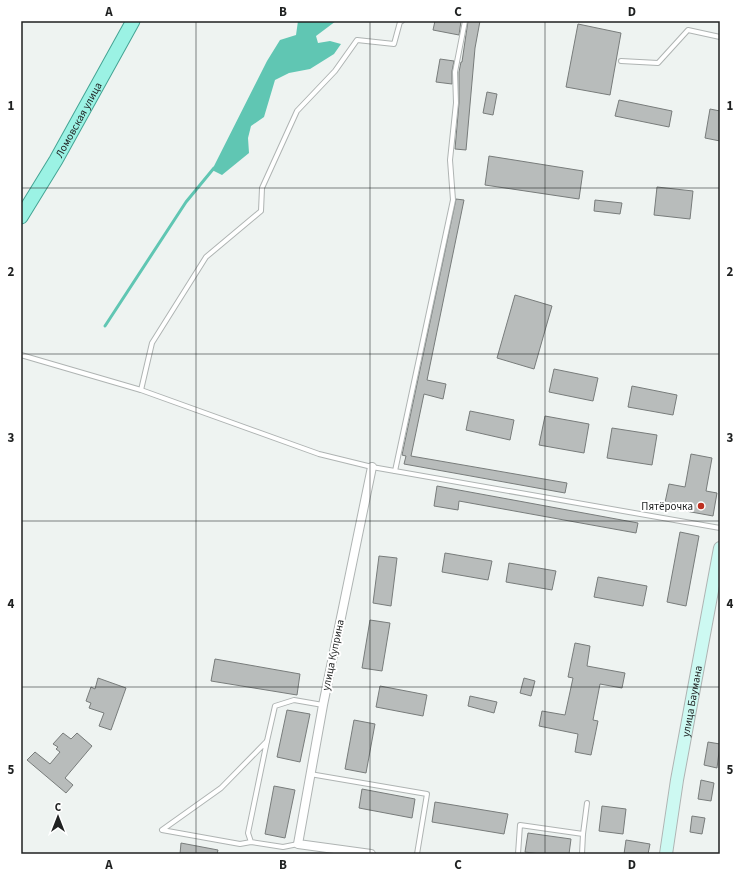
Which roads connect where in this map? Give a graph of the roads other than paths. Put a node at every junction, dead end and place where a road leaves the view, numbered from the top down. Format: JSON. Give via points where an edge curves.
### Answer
{"nodes":[{"id":1,"x":133,"y":21,"type":"edge"},
{"id":2,"x":402,"y":21,"type":"edge"},
{"id":3,"x":465,"y":21,"type":"edge"},
{"id":4,"x":720,"y":36,"type":"edge"},
{"id":5,"x":621,"y":61,"type":"dead end"},
{"id":6,"x":21,"y":216,"type":"edge"},
{"id":7,"x":21,"y":355,"type":"edge"},
{"id":8,"x":141,"y":390,"type":"junction"},
{"id":9,"x":372,"y":466,"type":"junction"},
{"id":10,"x":395,"y":470,"type":"junction"},
{"id":11,"x":720,"y":528,"type":"edge"},
{"id":12,"x":720,"y":548,"type":"edge"},
{"id":13,"x":323,"y":704,"type":"junction"},
{"id":14,"x":267,"y":741,"type":"junction"},
{"id":15,"x":310,"y":774,"type":"junction"},
{"id":16,"x":587,"y":802,"type":"dead end"},
{"id":17,"x":583,"y":834,"type":"junction"},
{"id":18,"x":251,"y":842,"type":"junction"},
{"id":19,"x":298,"y":844,"type":"junction"},
{"id":20,"x":371,"y":854,"type":"edge"},
{"id":21,"x":417,"y":854,"type":"edge"},
{"id":22,"x":518,"y":854,"type":"edge"},
{"id":23,"x":582,"y":854,"type":"edge"},
{"id":24,"x":666,"y":854,"type":"edge"}],
"edges":[{"from":1,"to":6,"type":"main road","name":"Ломовская улица","via":[[56,160]]},
{"from":2,"to":8,"type":"lane","via":[[394,44],[357,40],[335,71],[297,111],[262,188],[261,211],[206,257],[152,342]]},
{"from":3,"to":10,"type":"lane","via":[[455,72],[456,103],[450,160],[452,200]]},
{"from":4,"to":5,"type":"lane","via":[[688,30],[658,63]]},
{"from":7,"to":8,"type":"lane"},
{"from":8,"to":9,"type":"lane","via":[[319,454]]},
{"from":9,"to":10,"type":"lane"},
{"from":9,"to":13,"type":"street","name":"улица Куприна"},
{"from":10,"to":11,"type":"lane"},
{"from":12,"to":24,"type":"street","name":"улица Баумана","via":[[677,780]]},
{"from":13,"to":14,"type":"lane","via":[[294,700],[275,706]]},
{"from":13,"to":15,"type":"street","name":"улица Куприна"},
{"from":14,"to":18,"type":"lane","via":[[248,833]]},
{"from":14,"to":18,"type":"lane","via":[[221,788],[162,830],[240,844]]},
{"from":15,"to":19,"type":"street","name":"улица Куприна"},
{"from":15,"to":21,"type":"lane","via":[[427,794]]},
{"from":16,"to":17,"type":"lane"},
{"from":17,"to":22,"type":"lane","via":[[520,825]]},
{"from":17,"to":23,"type":"lane"},
{"from":18,"to":19,"type":"lane","via":[[283,847]]},
{"from":19,"to":20,"type":"street"}]}
